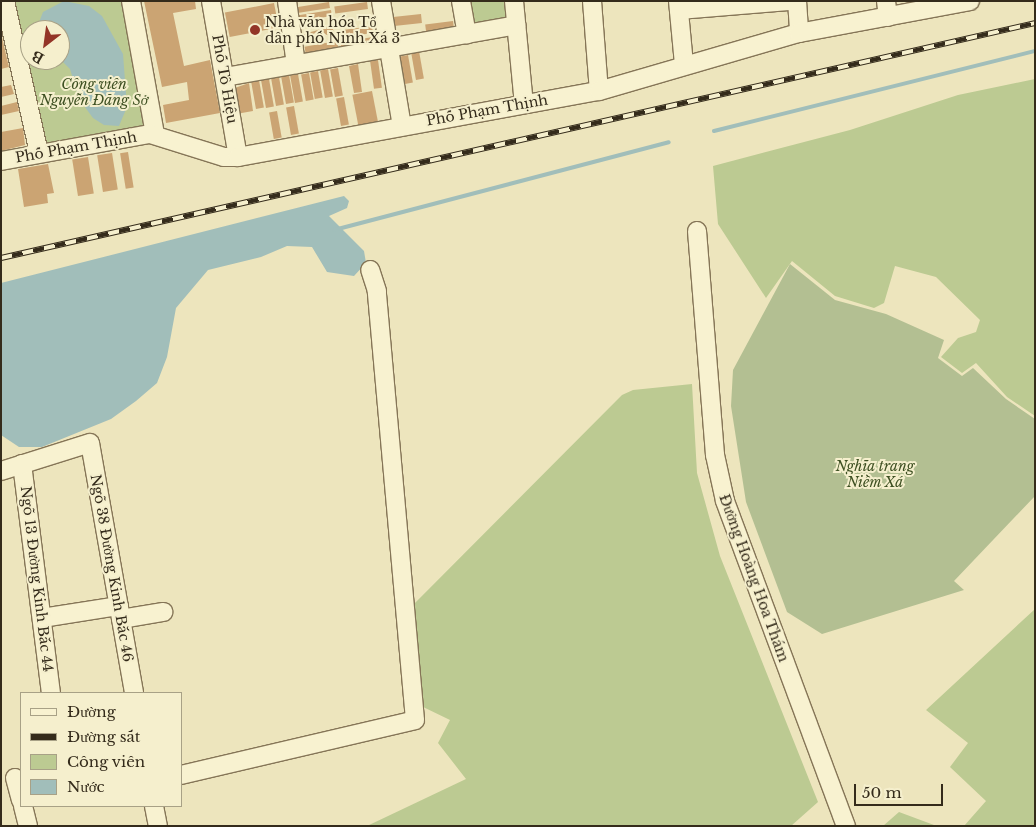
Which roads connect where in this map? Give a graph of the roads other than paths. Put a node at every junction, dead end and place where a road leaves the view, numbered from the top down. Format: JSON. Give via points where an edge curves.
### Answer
{"nodes":[{"id":1,"x":5,"y":1,"type":"edge"},
{"id":2,"x":130,"y":1,"type":"edge"},
{"id":3,"x":211,"y":1,"type":"edge"},
{"id":4,"x":287,"y":1,"type":"edge"},
{"id":5,"x":381,"y":1,"type":"edge"},
{"id":6,"x":461,"y":1,"type":"edge"},
{"id":7,"x":514,"y":1,"type":"edge"},
{"id":8,"x":592,"y":1,"type":"edge"},
{"id":9,"x":789,"y":1,"type":"edge"},
{"id":10,"x":797,"y":1,"type":"edge"},
{"id":11,"x":970,"y":1,"type":"edge"},
{"id":12,"x":679,"y":5,"type":"edge"},
{"id":13,"x":887,"y":9,"type":"edge"},
{"id":14,"x":516,"y":25,"type":"junction"},
{"id":15,"x":799,"y":33,"type":"junction"},
{"id":16,"x":467,"y":34,"type":"junction"},
{"id":17,"x":389,"y":48,"type":"junction"},
{"id":18,"x":296,"y":64,"type":"junction"},
{"id":19,"x":684,"y":65,"type":"junction"},
{"id":20,"x":225,"y":77,"type":"junction"},
{"id":21,"x":599,"y":90,"type":"junction"},
{"id":22,"x":524,"y":104,"type":"junction"},
{"id":23,"x":402,"y":126,"type":"junction"},
{"id":24,"x":155,"y":134,"type":"junction"},
{"id":25,"x":39,"y":153,"type":"junction"},
{"id":26,"x":238,"y":157,"type":"junction"},
{"id":27,"x":1,"y":161,"type":"edge"},
{"id":28,"x":697,"y":231,"type":"dead end"},
{"id":29,"x":370,"y":270,"type":"dead end"},
{"id":30,"x":22,"y":464,"type":"junction"},
{"id":31,"x":1,"y":471,"type":"edge"},
{"id":32,"x":120,"y":612,"type":"junction"},
{"id":33,"x":163,"y":612,"type":"dead end"},
{"id":34,"x":42,"y":618,"type":"junction"},
{"id":35,"x":51,"y":692,"type":"edge"},
{"id":36,"x":134,"y":692,"type":"edge"},
{"id":37,"x":182,"y":775,"type":"edge"},
{"id":38,"x":13,"y":778,"type":"edge"},
{"id":39,"x":20,"y":797,"type":"edge"},
{"id":40,"x":23,"y":807,"type":"edge"},
{"id":41,"x":154,"y":807,"type":"edge"},
{"id":42,"x":28,"y":826,"type":"edge"},
{"id":43,"x":158,"y":826,"type":"edge"},
{"id":44,"x":846,"y":826,"type":"edge"}],
"edges":[{"from":1,"to":25,"type":"street"},
{"from":2,"to":24,"type":"street"},
{"from":3,"to":20,"type":"street","name":"Phố Tô Hiệu"},
{"from":4,"to":18,"type":"street"},
{"from":5,"to":17,"type":"street"},
{"from":6,"to":16,"type":"street"},
{"from":7,"to":14,"type":"street"},
{"from":8,"to":21,"type":"street"},
{"from":9,"to":12,"type":"street"},
{"from":10,"to":15,"type":"street"},
{"from":11,"to":13,"type":"street","name":"Phố Phạm Thịnh"},
{"from":12,"to":19,"type":"street"},
{"from":13,"to":15,"type":"street","name":"Phố Phạm Thịnh"},
{"from":14,"to":16,"type":"street"},
{"from":14,"to":22,"type":"street"},
{"from":15,"to":19,"type":"street","name":"Phố Phạm Thịnh"},
{"from":16,"to":17,"type":"street"},
{"from":17,"to":18,"type":"street"},
{"from":17,"to":23,"type":"street"},
{"from":18,"to":20,"type":"street"},
{"from":19,"to":21,"type":"street","name":"Phố Phạm Thịnh"},
{"from":20,"to":26,"type":"street","name":"Phố Tô Hiệu"},
{"from":21,"to":22,"type":"street","name":"Phố Phạm Thịnh"},
{"from":22,"to":23,"type":"street","name":"Phố Phạm Thịnh"},
{"from":23,"to":26,"type":"street","name":"Phố Phạm Thịnh"},
{"from":24,"to":25,"type":"street","name":"Phố Phạm Thịnh"},
{"from":24,"to":26,"type":"street","name":"Phố Phạm Thịnh","via":[[218,155]]},
{"from":25,"to":27,"type":"street","name":"Phố Phạm Thịnh"},
{"from":28,"to":44,"type":"street","name":"Đường Hoàng Hoa Thám","via":[[715,455],[725,501]]},
{"from":29,"to":37,"type":"street","via":[[378,301],[415,720]]},
{"from":30,"to":31,"type":"street"},
{"from":30,"to":32,"type":"street","name":"Ngõ 38 Đường Kinh Bắc 46","via":[[90,443]]},
{"from":30,"to":34,"type":"street","name":"Ngõ 13 Đường Kinh Bắc 44"},
{"from":32,"to":33,"type":"street"},
{"from":32,"to":34,"type":"street"},
{"from":32,"to":36,"type":"street","name":"Ngõ 38 Đường Kinh Bắc 46"},
{"from":34,"to":35,"type":"street","name":"Ngõ 13 Đường Kinh Bắc 44"},
{"from":38,"to":39,"type":"street"},
{"from":40,"to":42,"type":"street"},
{"from":41,"to":43,"type":"street"}]}
